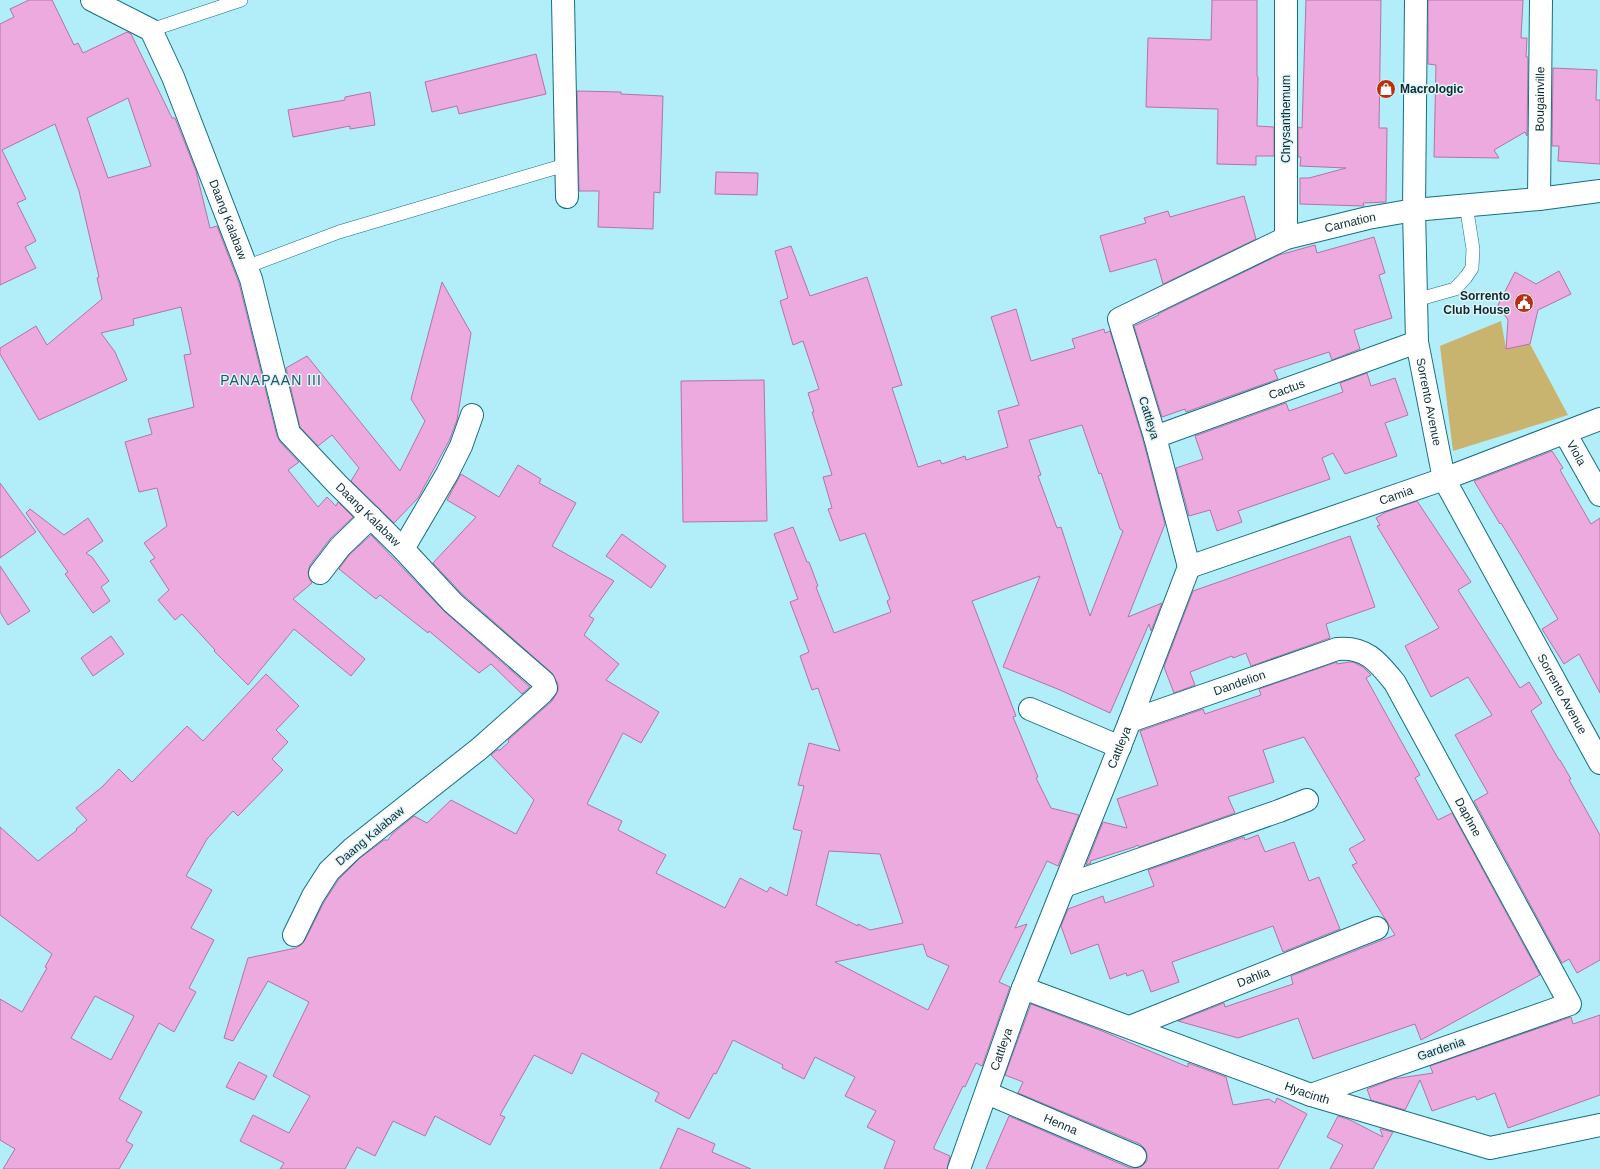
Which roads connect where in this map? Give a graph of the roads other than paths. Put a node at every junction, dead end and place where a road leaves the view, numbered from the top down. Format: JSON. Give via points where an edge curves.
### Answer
{"nodes":[{"id":1,"x":92,"y":0,"type":"edge"},
{"id":2,"x":241,"y":0,"type":"edge"},
{"id":3,"x":563,"y":0,"type":"edge"},
{"id":4,"x":1286,"y":0,"type":"edge"},
{"id":5,"x":1416,"y":0,"type":"edge"},
{"id":6,"x":1541,"y":0,"type":"edge"},
{"id":7,"x":151,"y":30,"type":"junction"},
{"id":8,"x":565,"y":165,"type":"junction"},
{"id":9,"x":1600,"y":191,"type":"edge"},
{"id":10,"x":567,"y":197,"type":"dead end"},
{"id":11,"x":1539,"y":199,"type":"junction"},
{"id":12,"x":1466,"y":205,"type":"junction"},
{"id":13,"x":1414,"y":210,"type":"junction"},
{"id":14,"x":1286,"y":238,"type":"junction"},
{"id":15,"x":246,"y":267,"type":"junction"},
{"id":16,"x":1416,"y":300,"type":"junction"},
{"id":17,"x":1119,"y":319,"type":"joint"},
{"id":18,"x":1417,"y":342,"type":"junction"},
{"id":19,"x":472,"y":416,"type":"dead end"},
{"id":20,"x":1600,"y":419,"type":"edge"},
{"id":21,"x":1565,"y":433,"type":"junction"},
{"id":22,"x":1155,"y":436,"type":"junction"},
{"id":23,"x":1444,"y":479,"type":"junction"},
{"id":24,"x":1600,"y":494,"type":"edge"},
{"id":25,"x":371,"y":517,"type":"junction"},
{"id":26,"x":403,"y":549,"type":"junction"},
{"id":27,"x":1189,"y":567,"type":"junction"},
{"id":28,"x":320,"y":573,"type":"dead end"},
{"id":29,"x":1349,"y":648,"type":"joint"},
{"id":30,"x":1030,"y":709,"type":"dead end"},
{"id":31,"x":1130,"y":721,"type":"junction"},
{"id":32,"x":1120,"y":747,"type":"junction"},
{"id":33,"x":1600,"y":763,"type":"edge"},
{"id":34,"x":1307,"y":800,"type":"dead end"},
{"id":35,"x":1064,"y":886,"type":"junction"},
{"id":36,"x":1377,"y":928,"type":"dead end"},
{"id":37,"x":294,"y":935,"type":"dead end"},
{"id":38,"x":1024,"y":988,"type":"junction"},
{"id":39,"x":1570,"y":1004,"type":"joint"},
{"id":40,"x":1130,"y":1027,"type":"junction"},
{"id":41,"x":987,"y":1093,"type":"junction"},
{"id":42,"x":1311,"y":1095,"type":"junction"},
{"id":43,"x":1600,"y":1125,"type":"edge"},
{"id":44,"x":1135,"y":1156,"type":"dead end"},
{"id":45,"x":959,"y":1169,"type":"edge"}],
"edges":[{"from":1,"to":7,"type":"street"},
{"from":2,"to":7,"type":"lane"},
{"from":3,"to":8,"type":"street"},
{"from":4,"to":14,"type":"street","name":"Chrysanthemum"},
{"from":5,"to":13,"type":"street","name":"Sorrento Avenue"},
{"from":6,"to":11,"type":"street","name":"Bougainville"},
{"from":7,"to":15,"type":"street","name":"Daang Kalabaw","via":[[173,77]]},
{"from":8,"to":10,"type":"street"},
{"from":8,"to":15,"type":"lane","via":[[339,232]]},
{"from":9,"to":11,"type":"street","name":"Carnation"},
{"from":11,"to":12,"type":"street","name":"Carnation"},
{"from":12,"to":13,"type":"street","name":"Carnation"},
{"from":12,"to":16,"type":"lane","via":[[1473,249],[1472,268],[1455,289]]},
{"from":13,"to":14,"type":"street","name":"Carnation","via":[[1368,218]]},
{"from":13,"to":16,"type":"street","name":"Sorrento Avenue"},
{"from":14,"to":17,"type":"street","name":"Carnation"},
{"from":15,"to":25,"type":"street","name":"Daang Kalabaw","via":[[289,433]]},
{"from":16,"to":18,"type":"street","name":"Sorrento Avenue"},
{"from":17,"to":22,"type":"street","name":"Cattleya"},
{"from":18,"to":22,"type":"street","name":"Cactus"},
{"from":18,"to":23,"type":"street","name":"Sorrento Avenue"},
{"from":19,"to":26,"type":"street","via":[[447,474]]},
{"from":20,"to":21,"type":"street","name":"Camia"},
{"from":21,"to":23,"type":"street","name":"Camia"},
{"from":21,"to":24,"type":"street","name":"Viola"},
{"from":22,"to":27,"type":"street","name":"Cattleya"},
{"from":23,"to":27,"type":"street","name":"Camia"},
{"from":23,"to":33,"type":"street","name":"Sorrento Avenue"},
{"from":25,"to":26,"type":"street","name":"Daang Kalabaw"},
{"from":25,"to":28,"type":"street","via":[[340,547]]},
{"from":26,"to":37,"type":"street","name":"Daang Kalabaw","via":[[453,603],[544,682],[546,688],[479,749],[352,849],[329,871],[313,896]]},
{"from":27,"to":31,"type":"street","name":"Cattleya"},
{"from":29,"to":31,"type":"street","name":"Dandelion","via":[[1337,649]]},
{"from":29,"to":39,"type":"street","name":"Daphne","via":[[1365,654],[1382,667],[1395,683]]},
{"from":30,"to":32,"type":"street"},
{"from":31,"to":32,"type":"street","name":"Cattleya"},
{"from":32,"to":35,"type":"street","name":"Cattleya"},
{"from":34,"to":35,"type":"street"},
{"from":35,"to":38,"type":"street","name":"Cattleya"},
{"from":36,"to":40,"type":"street","name":"Dahlia"},
{"from":38,"to":40,"type":"street","name":"Hyacinth"},
{"from":38,"to":41,"type":"street","name":"Cattleya"},
{"from":39,"to":42,"type":"street","name":"Gardenia"},
{"from":40,"to":42,"type":"street","name":"Hyacinth"},
{"from":41,"to":44,"type":"street","name":"Henna"},
{"from":41,"to":45,"type":"street","name":"Cattleya"},
{"from":42,"to":43,"type":"street","name":"Hyacinth","via":[[1490,1148]]}]}
